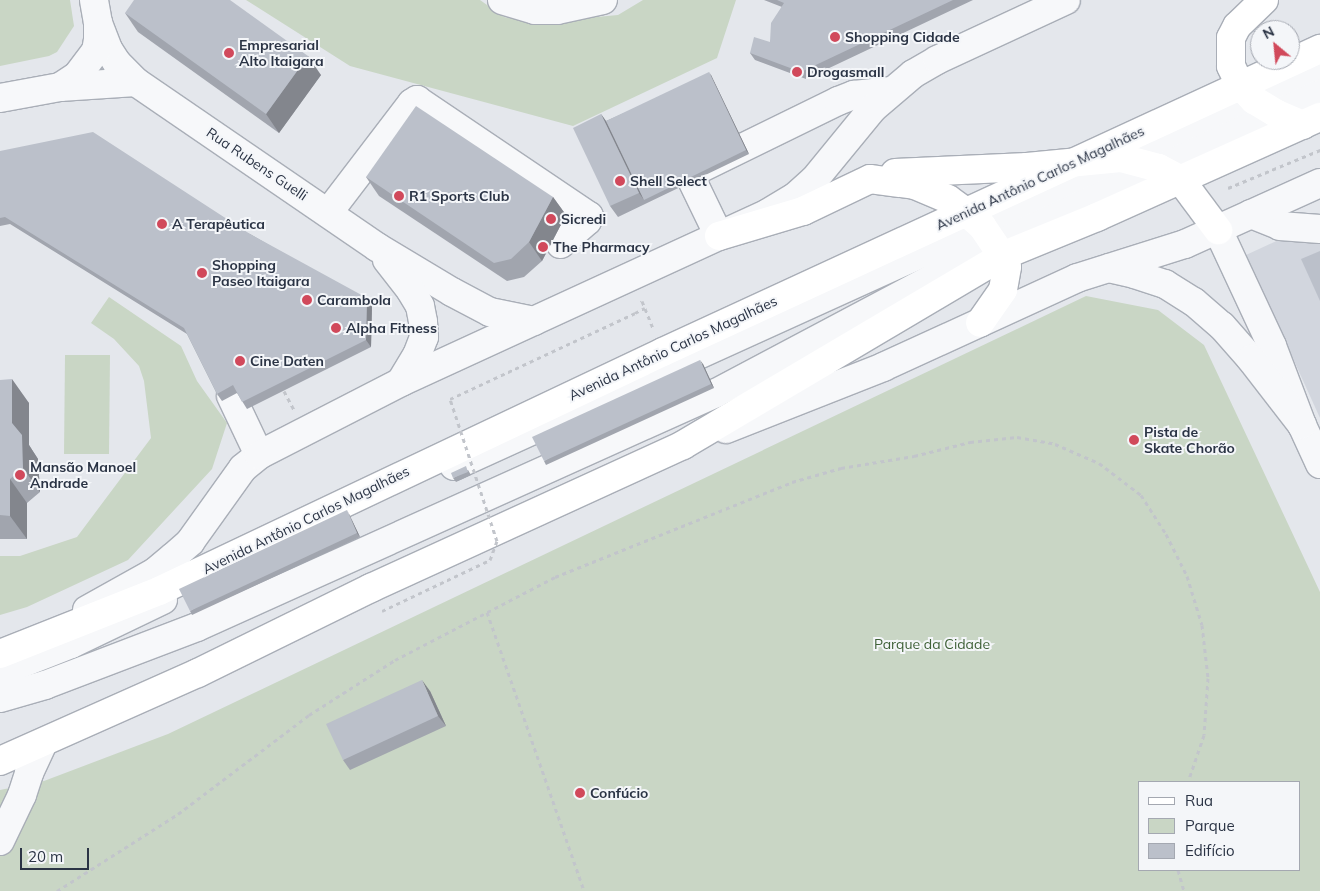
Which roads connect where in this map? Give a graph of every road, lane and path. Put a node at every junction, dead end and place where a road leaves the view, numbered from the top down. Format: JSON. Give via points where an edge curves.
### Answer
{"nodes":[{"id":1,"x":502,"y":0,"type":"edge"},
{"id":2,"x":603,"y":0,"type":"edge"},
{"id":3,"x":1066,"y":0,"type":"edge"},
{"id":4,"x":1264,"y":0,"type":"edge"},
{"id":5,"x":96,"y":12,"type":"edge"},
{"id":6,"x":1320,"y":49,"type":"edge"},
{"id":7,"x":1320,"y":70,"type":"edge"},
{"id":8,"x":136,"y":82,"type":"junction"},
{"id":9,"x":60,"y":87,"type":"junction"},
{"id":10,"x":892,"y":90,"type":"junction"},
{"id":11,"x":1247,"y":93,"type":"junction"},
{"id":12,"x":1320,"y":94,"type":"edge"},
{"id":13,"x":0,"y":98,"type":"edge"},
{"id":14,"x":1277,"y":114,"type":"junction"},
{"id":15,"x":1311,"y":121,"type":"edge"},
{"id":16,"x":1320,"y":150,"type":"edge"},
{"id":17,"x":1133,"y":161,"type":"junction"},
{"id":18,"x":1071,"y":164,"type":"junction"},
{"id":19,"x":1169,"y":174,"type":"junction"},
{"id":20,"x":870,"y":179,"type":"junction"},
{"id":21,"x":1320,"y":183,"type":"edge"},
{"id":22,"x":1198,"y":201,"type":"junction"},
{"id":23,"x":328,"y":213,"type":"junction"},
{"id":24,"x":1251,"y":214,"type":"junction"},
{"id":25,"x":1320,"y":229,"type":"edge"},
{"id":26,"x":1218,"y":230,"type":"junction"},
{"id":27,"x":987,"y":235,"type":"junction"},
{"id":28,"x":719,"y":236,"type":"junction"},
{"id":29,"x":561,"y":244,"type":"dead end"},
{"id":30,"x":377,"y":246,"type":"junction"},
{"id":31,"x":1107,"y":268,"type":"junction"},
{"id":32,"x":634,"y":305,"type":"dead end"},
{"id":33,"x":645,"y":308,"type":"junction"},
{"id":34,"x":534,"y":321,"type":"junction"},
{"id":35,"x":980,"y":324,"type":"junction"},
{"id":36,"x":663,"y":352,"type":"junction"},
{"id":37,"x":401,"y":382,"type":"junction"},
{"id":38,"x":231,"y":396,"type":"edge"},
{"id":39,"x":1302,"y":425,"type":"junction"},
{"id":40,"x":683,"y":445,"type":"junction"},
{"id":41,"x":259,"y":455,"type":"junction"},
{"id":42,"x":1320,"y":464,"type":"edge"},
{"id":43,"x":382,"y":611,"type":"dead end"},
{"id":44,"x":487,"y":612,"type":"junction"},
{"id":45,"x":12,"y":650,"type":"edge"},
{"id":46,"x":0,"y":672,"type":"edge"},
{"id":47,"x":0,"y":698,"type":"edge"},
{"id":48,"x":43,"y":743,"type":"junction"},
{"id":49,"x":0,"y":761,"type":"edge"},
{"id":50,"x":1188,"y":781,"type":"edge"},
{"id":51,"x":0,"y":841,"type":"edge"},
{"id":52,"x":1178,"y":871,"type":"edge"},
{"id":53,"x":57,"y":891,"type":"edge"},
{"id":54,"x":584,"y":891,"type":"edge"},
{"id":55,"x":1184,"y":891,"type":"edge"}],
"edges":[{"from":1,"to":2,"type":"street","via":[[536,10],[557,10]]},
{"from":3,"to":10,"type":"street","name":"Avenida Antônio Carlos Magalhães","via":[[937,60]]},
{"from":4,"to":11,"type":"main road","via":[[1237,26],[1231,38],[1231,66]]},
{"from":5,"to":8,"type":"street","name":"Rua Rubens Guelli","via":[[116,63]]},
{"from":5,"to":9,"type":"street","via":[[96,51],[77,76]]},
{"from":6,"to":11,"type":"main road","name":"Avenida Antônio Carlos Magalhães"},
{"from":7,"to":11,"type":"street"},
{"from":8,"to":9,"type":"street"},
{"from":8,"to":23,"type":"street","name":"Rua Rubens Guelli"},
{"from":9,"to":13,"type":"street"},
{"from":10,"to":28,"type":"street","name":"Avenida Antônio Carlos Magalhães","via":[[814,180],[795,197]]},
{"from":10,"to":28,"type":"street","via":[[854,95],[838,101],[689,174]]},
{"from":11,"to":14,"type":"main road"},
{"from":11,"to":17,"type":"street"},
{"from":11,"to":18,"type":"main road","name":"Avenida Antônio Carlos Magalhães"},
{"from":12,"to":14,"type":"street"},
{"from":14,"to":15,"type":"main road"},
{"from":14,"to":19,"type":"street"},
{"from":15,"to":19,"type":"main road","name":"Avenida Antônio Carlos Magalhães"},
{"from":16,"to":22,"type":"path"},
{"from":17,"to":18,"type":"main road","via":[[1121,158]]},
{"from":17,"to":19,"type":"main road"},
{"from":17,"to":27,"type":"street"},
{"from":18,"to":20,"type":"main road","via":[[915,171]]},
{"from":18,"to":27,"type":"main road","name":"Avenida Antônio Carlos Magalhães"},
{"from":19,"to":22,"type":"main road"},
{"from":19,"to":27,"type":"main road","name":"Avenida Antônio Carlos Magalhães","via":[[1098,216]]},
{"from":20,"to":27,"type":"main road","via":[[915,185],[948,199]]},
{"from":20,"to":28,"type":"main road","via":[[784,218]]},
{"from":21,"to":24,"type":"street","name":"Avenida Antônio Carlos Magalhães"},
{"from":22,"to":26,"type":"main road"},
{"from":23,"to":29,"type":"street","via":[[417,100],[588,216],[587,221]]},
{"from":23,"to":30,"type":"street","name":"Rua Rubens Guelli"},
{"from":24,"to":25,"type":"street","via":[[1280,226]]},
{"from":24,"to":26,"type":"street","name":"Avenida Antônio Carlos Magalhães"},
{"from":26,"to":31,"type":"street","name":"Avenida Antônio Carlos Magalhães"},
{"from":26,"to":39,"type":"street","via":[[1269,340]]},
{"from":27,"to":35,"type":"main road","via":[[1007,267],[1003,290]]},
{"from":27,"to":36,"type":"main road","name":"Avenida Antônio Carlos Magalhães"},
{"from":27,"to":40,"type":"main road","name":"Avenida Antônio Carlos Magalhães"},
{"from":27,"to":46,"type":"street","via":[[355,509],[79,641]]},
{"from":27,"to":47,"type":"street","via":[[716,393],[197,627],[45,685]]},
{"from":28,"to":34,"type":"street","name":"Avenida Antônio Carlos Magalhães"},
{"from":30,"to":34,"type":"street","name":"Rua Rubens Guelli","via":[[474,305],[490,312]]},
{"from":30,"to":37,"type":"street","name":"Rua Rubens Guelli","via":[[411,291],[420,306],[423,322],[424,337]]},
{"from":31,"to":35,"type":"street","name":"Avenida Antônio Carlos Magalhães","via":[[1077,278]]},
{"from":31,"to":39,"type":"street","via":[[1165,284],[1194,302],[1240,346]]},
{"from":32,"to":33,"type":"path","via":[[642,301]]},
{"from":33,"to":36,"type":"path"},
{"from":33,"to":43,"type":"path","bridge":true,"via":[[450,399],[497,541],[490,560]]},
{"from":34,"to":37,"type":"street","name":"Avenida Antônio Carlos Magalhães"},
{"from":35,"to":40,"type":"street","name":"Avenida Antônio Carlos Magalhães","via":[[884,367]]},
{"from":36,"to":45,"type":"main road","name":"Avenida Antônio Carlos Magalhães","via":[[159,591]]},
{"from":37,"to":41,"type":"street","name":"Avenida Antônio Carlos Magalhães"},
{"from":38,"to":41,"type":"street"},
{"from":39,"to":42,"type":"street"},
{"from":40,"to":48,"type":"main road","name":"Avenida Antônio Carlos Magalhães"},
{"from":41,"to":45,"type":"street","name":"Avenida Antônio Carlos Magalhães","via":[[243,468],[190,542],[155,572]]},
{"from":44,"to":50,"type":"path","via":[[555,577],[792,482],[841,468],[914,456],[970,442],[1017,437],[1056,444],[1099,463],[1141,495],[1187,576],[1202,624],[1208,678],[1204,735]]},
{"from":44,"to":53,"type":"path","via":[[394,660],[309,715],[178,814]]},
{"from":44,"to":54,"type":"path"},
{"from":48,"to":49,"type":"main road","name":"Avenida Antônio Carlos Magalhães"},
{"from":48,"to":51,"type":"street"},
{"from":52,"to":55,"type":"path"}]}
